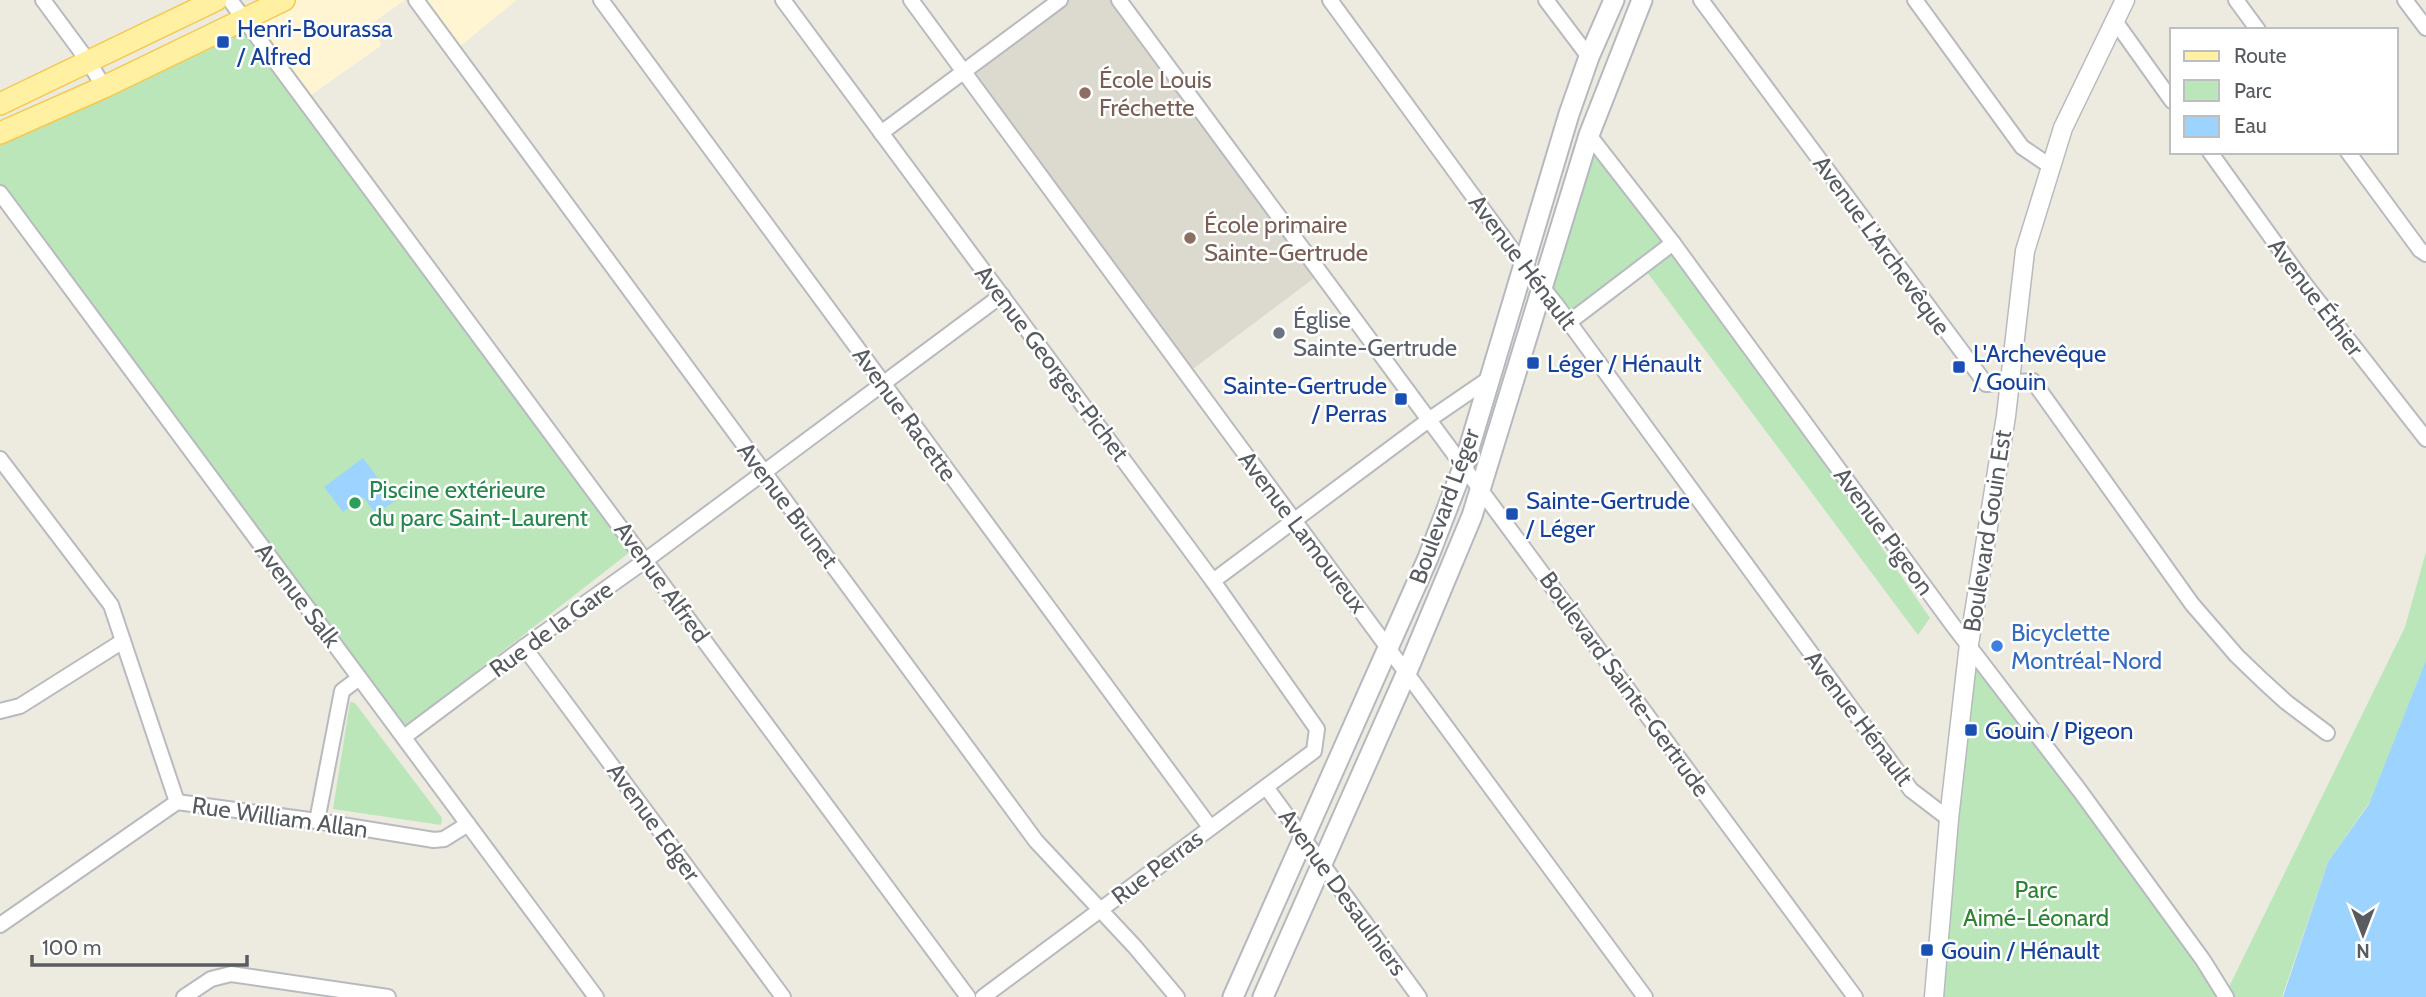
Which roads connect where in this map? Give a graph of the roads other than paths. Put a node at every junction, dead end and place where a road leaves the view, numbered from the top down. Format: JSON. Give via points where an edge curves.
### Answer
{"nodes":[{"id":1,"x":43,"y":0,"type":"edge"},
{"id":2,"x":216,"y":0,"type":"edge"},
{"id":3,"x":230,"y":0,"type":"edge"},
{"id":4,"x":284,"y":0,"type":"edge"},
{"id":5,"x":416,"y":0,"type":"edge"},
{"id":6,"x":601,"y":0,"type":"edge"},
{"id":7,"x":783,"y":0,"type":"edge"},
{"id":8,"x":911,"y":0,"type":"edge"},
{"id":9,"x":1060,"y":0,"type":"edge"},
{"id":10,"x":1119,"y":0,"type":"edge"},
{"id":11,"x":1329,"y":0,"type":"edge"},
{"id":12,"x":1546,"y":0,"type":"edge"},
{"id":13,"x":1614,"y":0,"type":"edge"},
{"id":14,"x":1642,"y":0,"type":"edge"},
{"id":15,"x":1701,"y":0,"type":"edge"},
{"id":16,"x":1915,"y":0,"type":"edge"},
{"id":17,"x":2124,"y":0,"type":"edge"},
{"id":18,"x":2236,"y":0,"type":"edge"},
{"id":19,"x":2405,"y":0,"type":"edge"},
{"id":20,"x":245,"y":19,"type":"junction"},
{"id":21,"x":2115,"y":21,"type":"junction"},
{"id":22,"x":2257,"y":28,"type":"edge"},
{"id":23,"x":2426,"y":28,"type":"edge"},
{"id":24,"x":1589,"y":57,"type":"junction"},
{"id":25,"x":88,"y":61,"type":"junction"},
{"id":26,"x":964,"y":72,"type":"junction"},
{"id":27,"x":103,"y":87,"type":"junction"},
{"id":28,"x":2170,"y":98,"type":"edge"},
{"id":29,"x":0,"y":104,"type":"edge"},
{"id":30,"x":0,"y":133,"type":"edge"},
{"id":31,"x":881,"y":133,"type":"junction"},
{"id":32,"x":1589,"y":135,"type":"junction"},
{"id":33,"x":2211,"y":154,"type":"edge"},
{"id":34,"x":2349,"y":154,"type":"edge"},
{"id":35,"x":2050,"y":166,"type":"junction"},
{"id":36,"x":0,"y":193,"type":"edge"},
{"id":37,"x":1673,"y":243,"type":"junction"},
{"id":38,"x":2426,"y":254,"type":"edge"},
{"id":39,"x":1523,"y":262,"type":"junction"},
{"id":40,"x":1543,"y":288,"type":"junction"},
{"id":41,"x":1002,"y":295,"type":"junction"},
{"id":42,"x":1568,"y":323,"type":"junction"},
{"id":43,"x":1490,"y":378,"type":"junction"},
{"id":44,"x":883,"y":383,"type":"junction"},
{"id":45,"x":2008,"y":383,"type":"junction"},
{"id":46,"x":1430,"y":419,"type":"junction"},
{"id":47,"x":2426,"y":439,"type":"edge"},
{"id":48,"x":0,"y":459,"type":"edge"},
{"id":49,"x":1464,"y":465,"type":"junction"},
{"id":50,"x":763,"y":471,"type":"junction"},
{"id":51,"x":1481,"y":488,"type":"junction"},
{"id":52,"x":1294,"y":521,"type":"junction"},
{"id":53,"x":646,"y":560,"type":"junction"},
{"id":54,"x":1213,"y":580,"type":"junction"},
{"id":55,"x":122,"y":641,"type":"junction"},
{"id":56,"x":1969,"y":644,"type":"junction"},
{"id":57,"x":524,"y":647,"type":"junction"},
{"id":58,"x":1388,"y":649,"type":"junction"},
{"id":59,"x":1406,"y":674,"type":"junction"},
{"id":60,"x":359,"y":678,"type":"junction"},
{"id":61,"x":0,"y":710,"type":"edge"},
{"id":62,"x":1317,"y":729,"type":"joint"},
{"id":63,"x":2327,"y":733,"type":"dead end"},
{"id":64,"x":404,"y":737,"type":"junction"},
{"id":65,"x":1266,"y":787,"type":"junction"},
{"id":66,"x":177,"y":802,"type":"junction"},
{"id":67,"x":1949,"y":820,"type":"junction"},
{"id":68,"x":317,"y":821,"type":"junction"},
{"id":69,"x":468,"y":824,"type":"junction"},
{"id":70,"x":1210,"y":827,"type":"junction"},
{"id":71,"x":1303,"y":838,"type":"junction"},
{"id":72,"x":1322,"y":865,"type":"junction"},
{"id":73,"x":1100,"y":910,"type":"junction"},
{"id":74,"x":0,"y":925,"type":"edge"},
{"id":75,"x":184,"y":997,"type":"edge"},
{"id":76,"x":388,"y":997,"type":"edge"},
{"id":77,"x":596,"y":997,"type":"edge"},
{"id":78,"x":783,"y":997,"type":"edge"},
{"id":79,"x":968,"y":997,"type":"edge"},
{"id":80,"x":983,"y":997,"type":"edge"},
{"id":81,"x":1177,"y":997,"type":"edge"},
{"id":82,"x":1233,"y":997,"type":"edge"},
{"id":83,"x":1264,"y":997,"type":"edge"},
{"id":84,"x":1419,"y":997,"type":"edge"},
{"id":85,"x":1645,"y":997,"type":"edge"},
{"id":86,"x":1856,"y":997,"type":"edge"},
{"id":87,"x":1934,"y":997,"type":"edge"},
{"id":88,"x":2226,"y":997,"type":"edge"}],
"edges":[{"from":1,"to":25,"type":"street"},
{"from":2,"to":25,"type":"main road"},
{"from":3,"to":20,"type":"street","name":"Avenue Alfred"},
{"from":4,"to":20,"type":"main road"},
{"from":5,"to":50,"type":"street","name":"Avenue Brunet"},
{"from":6,"to":44,"type":"street","name":"Avenue Racette"},
{"from":7,"to":31,"type":"street","name":"Avenue Georges-Pichet"},
{"from":8,"to":26,"type":"street","name":"Avenue Lamoureux"},
{"from":9,"to":26,"type":"street"},
{"from":10,"to":46,"type":"street","name":"Boulevard Sainte-Gertrude"},
{"from":11,"to":39,"type":"street","name":"Avenue Hénault"},
{"from":12,"to":24,"type":"street"},
{"from":13,"to":24,"type":"main road","name":"Boulevard Léger"},
{"from":14,"to":32,"type":"main road","name":"Boulevard Léger"},
{"from":15,"to":45,"type":"street","name":"Avenue L'Archevêque","via":[[1986,384]]},
{"from":16,"to":35,"type":"street","via":[[2022,147]]},
{"from":17,"to":21,"type":"street","name":"Boulevard Gouin Est"},
{"from":18,"to":22,"type":"street"},
{"from":19,"to":23,"type":"street"},
{"from":20,"to":27,"type":"main road"},
{"from":20,"to":53,"type":"street","name":"Avenue Alfred"},
{"from":21,"to":28,"type":"street"},
{"from":21,"to":35,"type":"street","name":"Boulevard Gouin Est","via":[[2063,128]]},
{"from":24,"to":39,"type":"main road","name":"Boulevard Léger"},
{"from":25,"to":27,"type":"street"},
{"from":25,"to":29,"type":"main road"},
{"from":26,"to":31,"type":"street"},
{"from":26,"to":52,"type":"street","name":"Avenue Lamoureux"},
{"from":27,"to":30,"type":"main road"},
{"from":31,"to":41,"type":"street","name":"Avenue Georges-Pichet"},
{"from":32,"to":37,"type":"street","name":"Avenue Pigeon"},
{"from":32,"to":40,"type":"main road","name":"Boulevard Léger"},
{"from":33,"to":47,"type":"street","name":"Avenue Éthier"},
{"from":34,"to":38,"type":"street"},
{"from":35,"to":45,"type":"street","name":"Boulevard Gouin Est","via":[[2025,251]]},
{"from":36,"to":60,"type":"street","name":"Avenue Salk"},
{"from":37,"to":42,"type":"street"},
{"from":37,"to":56,"type":"street","name":"Avenue Pigeon"},
{"from":39,"to":40,"type":"street","name":"Avenue Hénault"},
{"from":39,"to":43,"type":"main road","name":"Boulevard Léger"},
{"from":40,"to":42,"type":"street","name":"Avenue Hénault"},
{"from":40,"to":51,"type":"main road","name":"Boulevard Léger"},
{"from":41,"to":44,"type":"street","name":"Rue de la Gare"},
{"from":41,"to":54,"type":"street","name":"Avenue Georges-Pichet"},
{"from":42,"to":67,"type":"street","name":"Avenue Hénault","via":[[1911,790]]},
{"from":43,"to":46,"type":"street"},
{"from":43,"to":49,"type":"main road","name":"Boulevard Léger"},
{"from":44,"to":50,"type":"street","name":"Rue de la Gare"},
{"from":44,"to":70,"type":"street","name":"Avenue Racette"},
{"from":45,"to":56,"type":"street","name":"Boulevard Gouin Est"},
{"from":45,"to":63,"type":"street","name":"Avenue L'Archevêque","via":[[2033,381],[2192,604],[2262,680]]},
{"from":46,"to":49,"type":"street","name":"Boulevard Sainte-Gertrude"},
{"from":46,"to":52,"type":"street"},
{"from":48,"to":55,"type":"street","via":[[111,605]]},
{"from":49,"to":51,"type":"street","name":"Boulevard Sainte-Gertrude"},
{"from":49,"to":58,"type":"main road","name":"Boulevard Léger"},
{"from":50,"to":53,"type":"street","name":"Rue de la Gare"},
{"from":50,"to":73,"type":"street","name":"Avenue Brunet","via":[[1036,841]]},
{"from":51,"to":59,"type":"main road","name":"Boulevard Léger"},
{"from":51,"to":86,"type":"street","name":"Boulevard Sainte-Gertrude"},
{"from":52,"to":54,"type":"street"},
{"from":52,"to":58,"type":"street","name":"Avenue Lamoureux"},
{"from":53,"to":57,"type":"street","name":"Rue de la Gare"},
{"from":53,"to":79,"type":"street","name":"Avenue Alfred"},
{"from":54,"to":62,"type":"street","name":"Avenue Georges-Pichet"},
{"from":55,"to":61,"type":"street","via":[[20,706]]},
{"from":55,"to":66,"type":"street"},
{"from":56,"to":67,"type":"street","name":"Boulevard Gouin Est"},
{"from":56,"to":88,"type":"street","name":"Avenue Pigeon","via":[[2216,977]]},
{"from":57,"to":64,"type":"street","name":"Rue de la Gare"},
{"from":57,"to":78,"type":"street","name":"Avenue Edger"},
{"from":58,"to":59,"type":"street","name":"Avenue Lamoureux"},
{"from":58,"to":71,"type":"main road","name":"Boulevard Léger"},
{"from":59,"to":72,"type":"main road","name":"Boulevard Léger"},
{"from":59,"to":85,"type":"street","name":"Avenue Lamoureux"},
{"from":60,"to":64,"type":"street","name":"Avenue Salk"},
{"from":60,"to":68,"type":"street","via":[[341,691]]},
{"from":62,"to":65,"type":"street","name":"Rue Perras","via":[[1314,751]]},
{"from":64,"to":69,"type":"street","name":"Avenue Salk"},
{"from":65,"to":70,"type":"street","name":"Rue Perras"},
{"from":65,"to":71,"type":"street","name":"Avenue Desaulniers"},
{"from":66,"to":68,"type":"street","name":"Rue William Allan"},
{"from":66,"to":74,"type":"street","name":"Rue William Allan"},
{"from":67,"to":87,"type":"street","name":"Boulevard Gouin Est"},
{"from":68,"to":69,"type":"street","name":"Rue William Allan","via":[[434,840]]},
{"from":69,"to":77,"type":"street","name":"Avenue Salk"},
{"from":70,"to":73,"type":"street","name":"Rue Perras"},
{"from":71,"to":72,"type":"street","name":"Avenue Desaulniers"},
{"from":71,"to":82,"type":"main road","name":"Boulevard Léger"},
{"from":72,"to":83,"type":"main road","name":"Boulevard Léger"},
{"from":72,"to":84,"type":"street","name":"Avenue Desaulniers"},
{"from":73,"to":80,"type":"street","name":"Rue Perras"},
{"from":73,"to":81,"type":"street","name":"Avenue Brunet"},
{"from":75,"to":76,"type":"street","via":[[211,979],[231,974]]}]}
